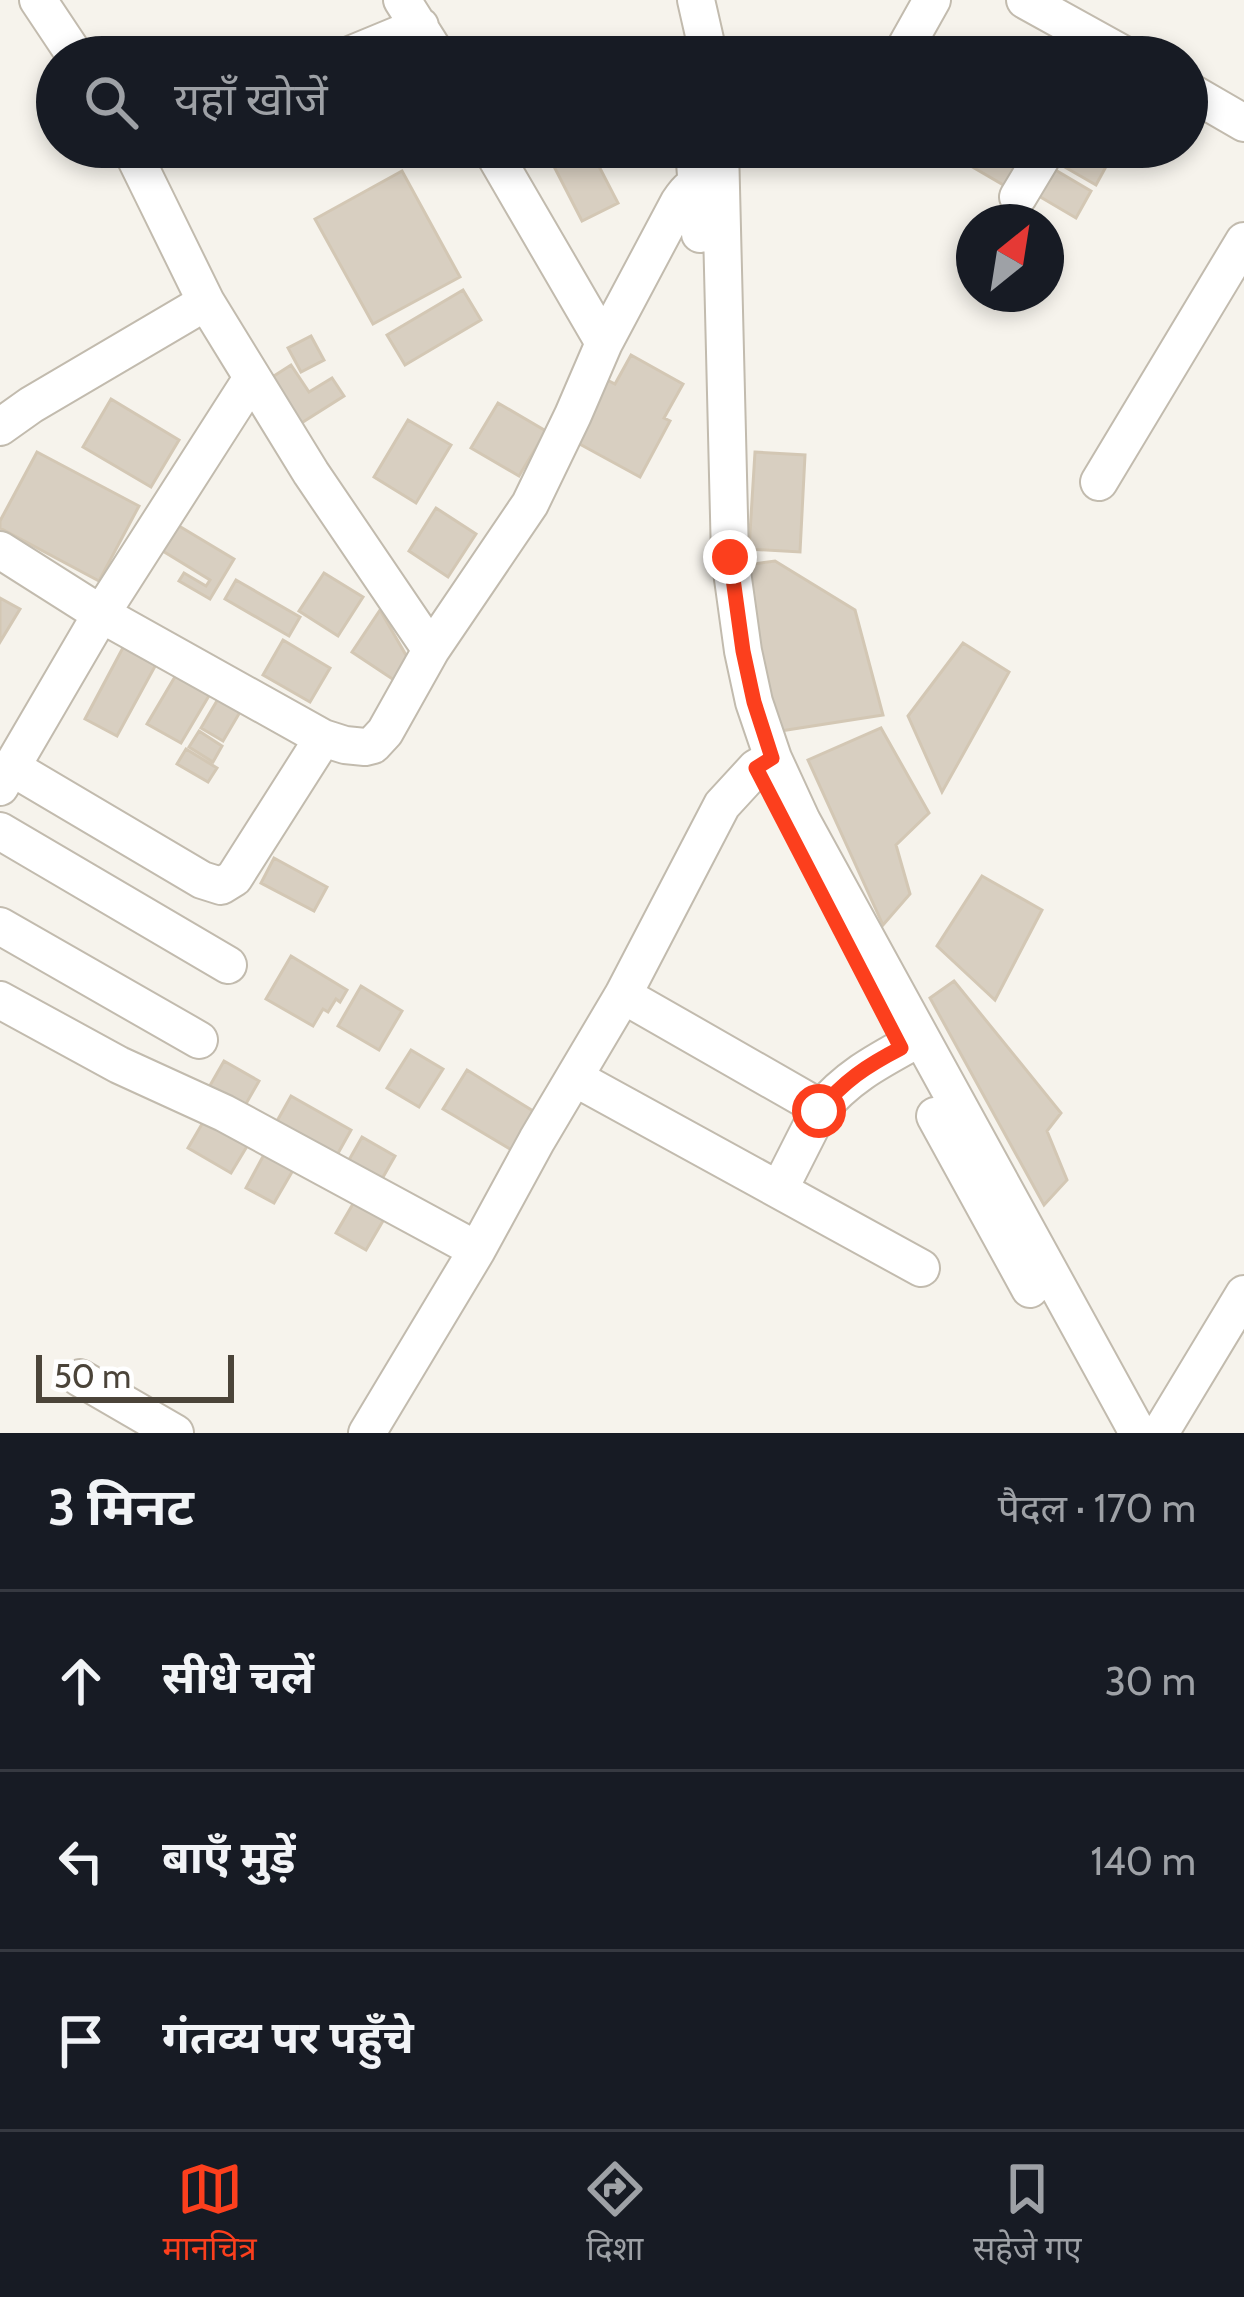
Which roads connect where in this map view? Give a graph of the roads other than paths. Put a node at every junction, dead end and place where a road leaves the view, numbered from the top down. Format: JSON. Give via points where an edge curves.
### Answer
{"nodes":[{"id":1,"x":38,"y":0,"type":"edge"},
{"id":2,"x":676,"y":0,"type":"edge"},
{"id":3,"x":696,"y":0,"type":"edge"},
{"id":4,"x":932,"y":0,"type":"edge"},
{"id":5,"x":1025,"y":0,"type":"edge"},
{"id":6,"x":62,"y":36,"type":"edge"},
{"id":7,"x":684,"y":36,"type":"edge"},
{"id":8,"x":704,"y":36,"type":"edge"},
{"id":9,"x":912,"y":36,"type":"edge"},
{"id":10,"x":1084,"y":36,"type":"edge"},
{"id":11,"x":1208,"y":102,"type":"edge"},
{"id":12,"x":1244,"y":123,"type":"edge"},
{"id":13,"x":140,"y":168,"type":"edge"},
{"id":14,"x":502,"y":168,"type":"edge"},
{"id":15,"x":1035,"y":168,"type":"edge"},
{"id":16,"x":713,"y":171,"type":"edge"},
{"id":17,"x":1018,"y":196,"type":"dead end"},
{"id":18,"x":1244,"y":242,"type":"edge"},
{"id":19,"x":206,"y":302,"type":"junction"},
{"id":20,"x":604,"y":343,"type":"junction"},
{"id":21,"x":252,"y":378,"type":"junction"},
{"id":22,"x":0,"y":427,"type":"edge"},
{"id":23,"x":1099,"y":482,"type":"dead end"},
{"id":24,"x":0,"y":550,"type":"edge"},
{"id":25,"x":101,"y":614,"type":"junction"},
{"id":26,"x":431,"y":650,"type":"junction"},
{"id":27,"x":323,"y":737,"type":"junction"},
{"id":28,"x":764,"y":763,"type":"junction"},
{"id":29,"x":5,"y":777,"type":"edge"},
{"id":30,"x":0,"y":831,"type":"edge"},
{"id":31,"x":0,"y":926,"type":"edge"},
{"id":32,"x":228,"y":965,"type":"dead end"},
{"id":33,"x":623,"y":995,"type":"junction"},
{"id":34,"x":0,"y":1000,"type":"edge"},
{"id":35,"x":200,"y":1040,"type":"dead end"},
{"id":36,"x":911,"y":1043,"type":"junction"},
{"id":37,"x":575,"y":1078,"type":"junction"},
{"id":38,"x":819,"y":1111,"type":"junction"},
{"id":39,"x":780,"y":1188,"type":"junction"},
{"id":40,"x":477,"y":1250,"type":"junction"},
{"id":41,"x":921,"y":1268,"type":"dead end"},
{"id":42,"x":1244,"y":1294,"type":"edge"},
{"id":43,"x":1231,"y":1343,"type":"edge"},
{"id":44,"x":80,"y":1378,"type":"dead end"},
{"id":45,"x":1133,"y":1432,"type":"edge"},
{"id":46,"x":175,"y":1433,"type":"edge"},
{"id":47,"x":367,"y":1433,"type":"edge"}],
"edges":[{"from":1,"to":6,"type":"street"},
{"from":2,"to":7,"type":"street"},
{"from":3,"to":8,"type":"street"},
{"from":4,"to":9,"type":"street"},
{"from":5,"to":10,"type":"street"},
{"from":11,"to":12,"type":"street"},
{"from":13,"to":19,"type":"street"},
{"from":14,"to":20,"type":"street"},
{"from":15,"to":17,"type":"street"},
{"from":16,"to":20,"type":"street","via":[[679,202]]},
{"from":16,"to":28,"type":"street","via":[[713,575],[732,695]]},
{"from":18,"to":23,"type":"street"},
{"from":19,"to":21,"type":"street"},
{"from":19,"to":22,"type":"street"},
{"from":20,"to":26,"type":"street","via":[[530,504]]},
{"from":21,"to":25,"type":"street"},
{"from":21,"to":26,"type":"street"},
{"from":24,"to":25,"type":"street"},
{"from":25,"to":27,"type":"street"},
{"from":25,"to":29,"type":"street"},
{"from":26,"to":27,"type":"street","via":[[373,745]]},
{"from":27,"to":29,"type":"street","via":[[234,878],[220,886]]},
{"from":28,"to":33,"type":"street","via":[[713,820]]},
{"from":28,"to":36,"type":"street"},
{"from":30,"to":32,"type":"street"},
{"from":31,"to":35,"type":"street"},
{"from":33,"to":37,"type":"street"},
{"from":33,"to":38,"type":"street"},
{"from":34,"to":40,"type":"street"},
{"from":36,"to":38,"type":"street","via":[[839,1087]]},
{"from":36,"to":45,"type":"street"},
{"from":37,"to":39,"type":"street"},
{"from":37,"to":40,"type":"street"},
{"from":38,"to":39,"type":"street"},
{"from":39,"to":41,"type":"street"},
{"from":40,"to":47,"type":"street"},
{"from":42,"to":43,"type":"street"},
{"from":43,"to":45,"type":"street"},
{"from":44,"to":46,"type":"street"}]}
